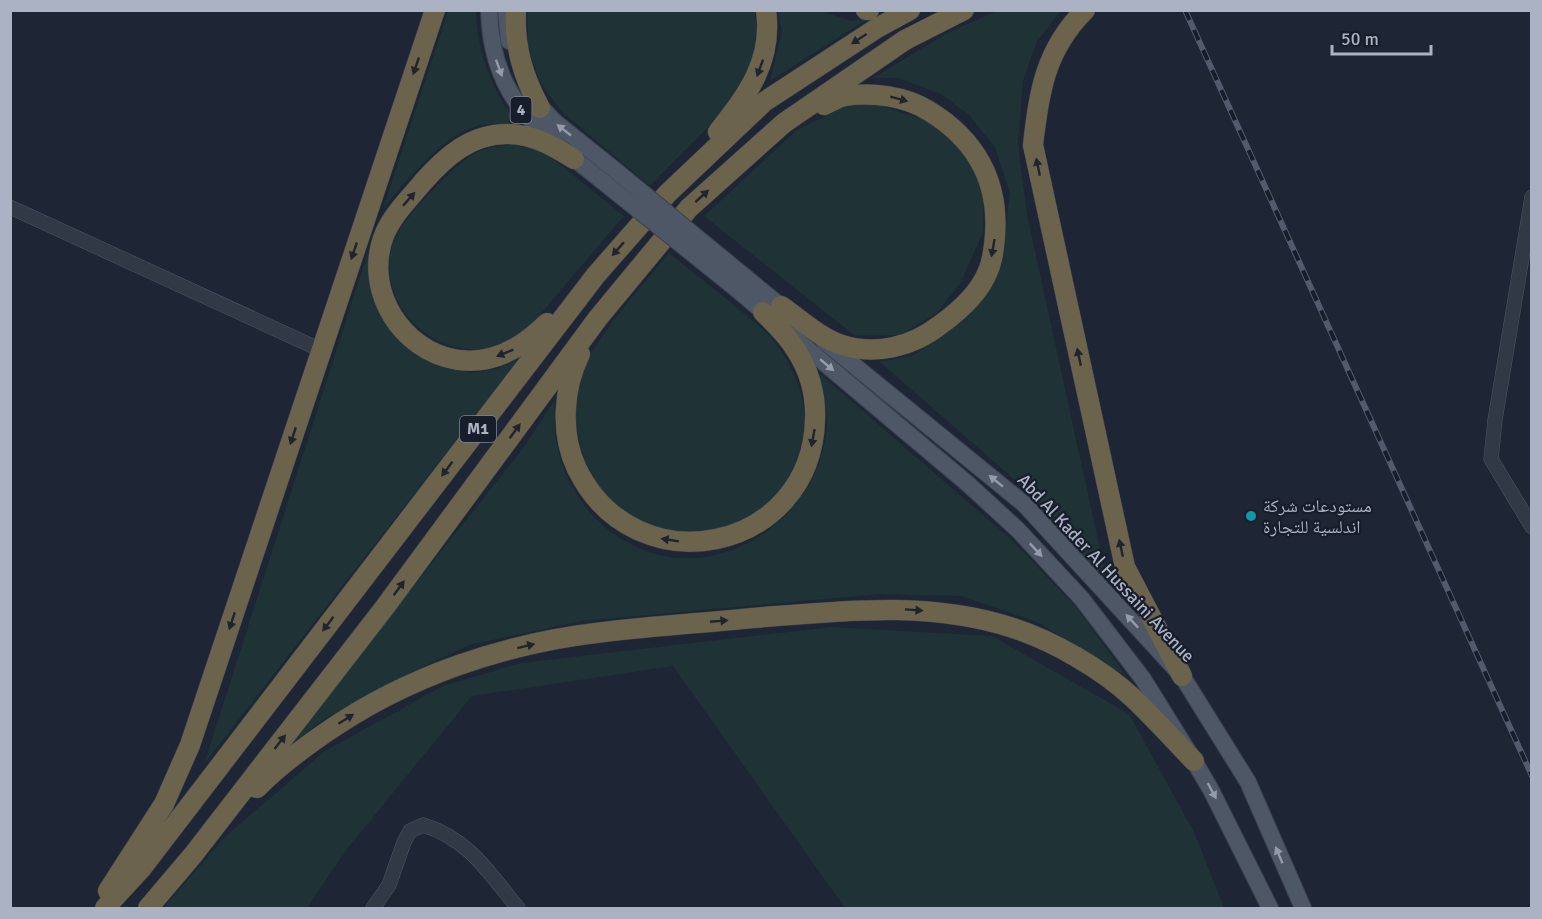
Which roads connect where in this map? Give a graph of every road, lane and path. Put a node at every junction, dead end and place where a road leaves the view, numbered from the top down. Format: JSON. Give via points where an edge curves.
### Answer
{"nodes":[{"id":1,"x":435,"y":10,"type":"edge"},
{"id":2,"x":489,"y":10,"type":"edge"},
{"id":3,"x":506,"y":10,"type":"edge"},
{"id":4,"x":516,"y":10,"type":"edge"},
{"id":5,"x":766,"y":10,"type":"edge"},
{"id":6,"x":910,"y":10,"type":"edge"},
{"id":7,"x":964,"y":10,"type":"edge"},
{"id":8,"x":1085,"y":10,"type":"edge"},
{"id":9,"x":540,"y":108,"type":"junction"},
{"id":10,"x":784,"y":123,"type":"junction"},
{"id":11,"x":574,"y":159,"type":"junction"},
{"id":12,"x":667,"y":194,"type":"junction"},
{"id":13,"x":1532,"y":197,"type":"edge"},
{"id":14,"x":10,"y":207,"type":"edge"},
{"id":15,"x":596,"y":275,"type":"junction"},
{"id":16,"x":739,"y":281,"type":"junction"},
{"id":17,"x":772,"y":309,"type":"junction"},
{"id":18,"x":598,"y":318,"type":"junction"},
{"id":19,"x":321,"y":350,"type":"junction"},
{"id":20,"x":1532,"y":527,"type":"edge"},
{"id":21,"x":1182,"y":676,"type":"junction"},
{"id":22,"x":1194,"y":761,"type":"junction"},
{"id":23,"x":193,"y":855,"type":"junction"},
{"id":24,"x":97,"y":909,"type":"edge"},
{"id":25,"x":105,"y":909,"type":"edge"},
{"id":26,"x":148,"y":909,"type":"edge"},
{"id":27,"x":373,"y":909,"type":"edge"},
{"id":28,"x":518,"y":909,"type":"edge"},
{"id":29,"x":1270,"y":909,"type":"edge"},
{"id":30,"x":1303,"y":909,"type":"edge"}],
"edges":[{"from":1,"to":19,"type":"highway","one_way":true},
{"from":2,"to":11,"type":"main road","number":"4","one_way":true,"via":[[496,60],[514,102],[545,136]]},
{"from":3,"to":9,"type":"main road","number":"4","via":[[511,53],[528,92]]},
{"from":4,"to":9,"type":"highway","via":[[517,50]]},
{"from":5,"to":12,"type":"highway","one_way":true,"via":[[763,58],[748,94]]},
{"from":6,"to":12,"type":"highway","number":"M1","one_way":true,"via":[[764,102]]},
{"from":7,"to":10,"type":"highway","number":"M1","via":[[905,40]]},
{"from":21,"to":8,"type":"highway","one_way":true,"via":[[1125,567],[1033,145],[1038,100],[1050,59]]},
{"from":16,"to":9,"type":"main road","number":"4","one_way":true,"bridge":true},
{"from":10,"to":17,"type":"highway","one_way":true,"via":[[843,97],[893,97],[920,105],[941,118],[976,153],[995,200],[996,224],[988,272],[972,296],[926,336],[906,345],[883,349],[842,345]]},
{"from":18,"to":10,"type":"highway","number":"M1","one_way":true,"via":[[689,208]]},
{"from":15,"to":11,"type":"highway","one_way":true,"via":[[523,344],[481,360],[451,359],[417,343],[392,317],[381,290],[378,262],[392,221],[451,153],[477,139],[519,135],[547,142]]},
{"from":11,"to":16,"type":"main road","number":"4","bridge":true},
{"from":12,"to":15,"type":"highway","number":"M1","one_way":true},
{"from":13,"to":20,"type":"street","via":[[1494,420],[1491,459]]},
{"from":14,"to":19,"type":"street"},
{"from":15,"to":25,"type":"highway","number":"M1","one_way":true,"via":[[154,851]]},
{"from":16,"to":17,"type":"main road","name":"Abd Al Kader Al Hussaini Avenue"},
{"from":17,"to":18,"type":"highway","one_way":true,"via":[[806,370],[812,390],[815,431],[811,451],[793,488],[766,517],[733,535],[697,542],[660,539],[625,524],[593,495],[574,464],[566,424],[569,383]]},
{"from":21,"to":17,"type":"main road","name":"Abd Al Kader Al Hussaini Avenue","one_way":true,"via":[[1024,504]]},
{"from":17,"to":22,"type":"main road","name":"Abd Al Kader Al Hussaini Avenue","one_way":true,"via":[[1018,530],[1082,599],[1143,679]]},
{"from":23,"to":18,"type":"highway","number":"M1","one_way":true,"via":[[385,607]]},
{"from":19,"to":24,"type":"highway","one_way":true,"via":[[190,745],[164,804]]},
{"from":30,"to":21,"type":"main road","name":"Abd Al Kader Al Hussaini Avenue","one_way":true,"via":[[1248,782]]},
{"from":23,"to":22,"type":"highway","one_way":true,"via":[[266,778],[306,746],[384,697],[428,676],[488,656],[602,632],[844,610],[903,609],[983,619],[1016,628],[1094,669],[1131,696]]},
{"from":22,"to":29,"type":"main road","name":"Abd Al Kader Al Hussaini Avenue","one_way":true},
{"from":23,"to":26,"type":"highway","number":"M1"},
{"from":27,"to":28,"type":"street","via":[[389,885],[410,831],[423,825],[458,841]]}]}
